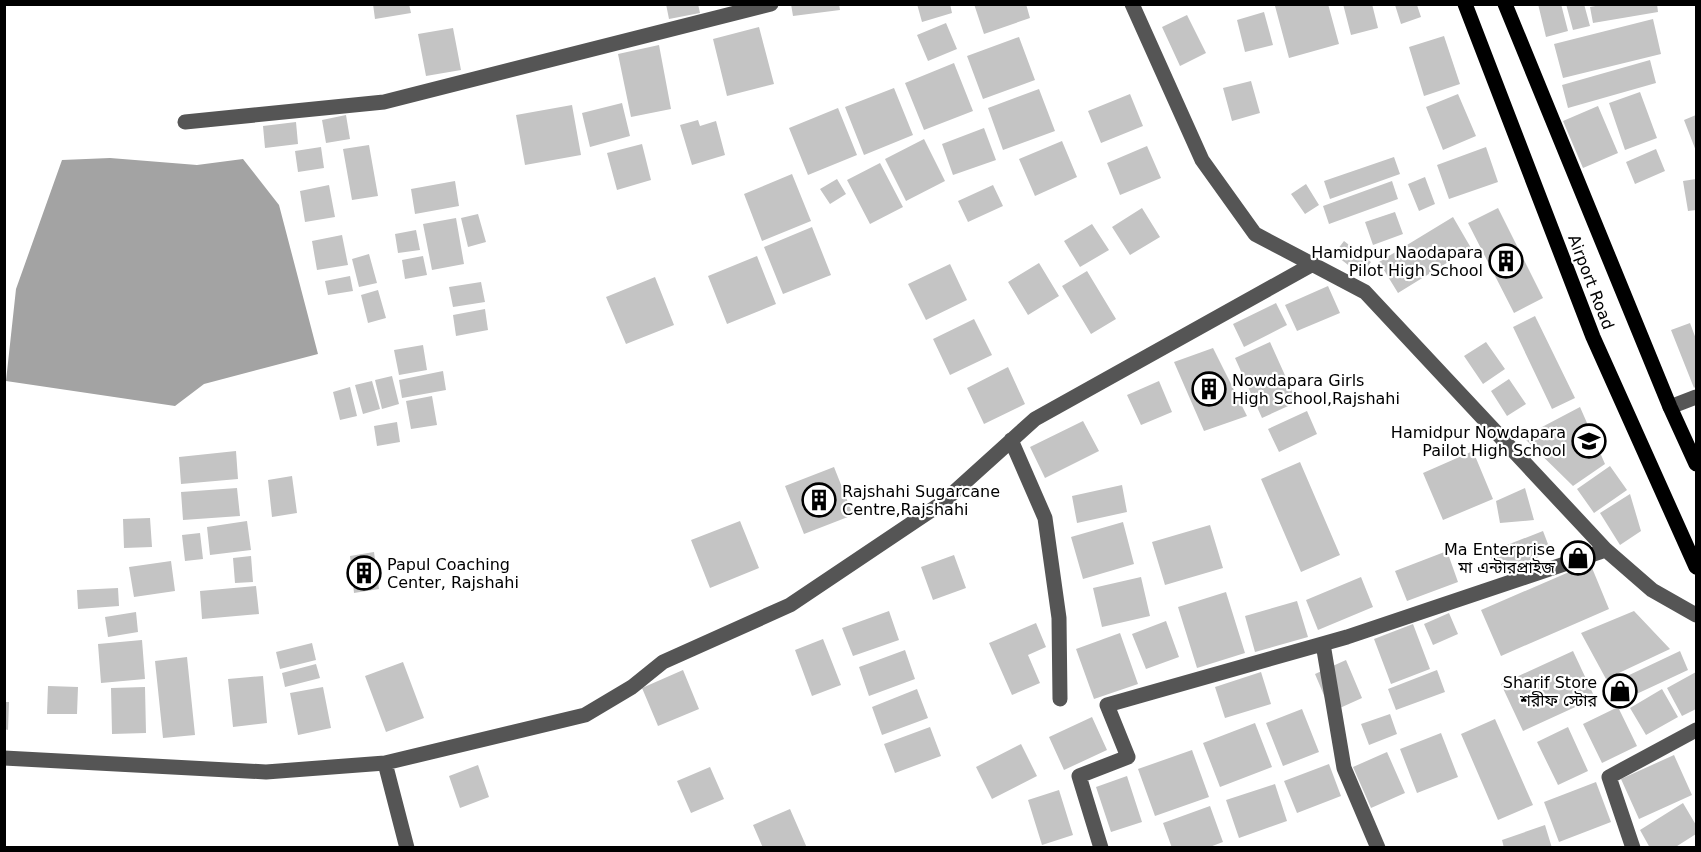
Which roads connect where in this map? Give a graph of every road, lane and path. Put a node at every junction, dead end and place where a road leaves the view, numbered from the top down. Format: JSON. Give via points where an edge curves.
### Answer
{"nodes":[{"id":1,"x":771,"y":4,"type":"edge"},
{"id":2,"x":1132,"y":4,"type":"edge"},
{"id":3,"x":1465,"y":4,"type":"edge"},
{"id":4,"x":1505,"y":4,"type":"edge"},
{"id":5,"x":185,"y":122,"type":"dead end"},
{"id":6,"x":1313,"y":264,"type":"junction"},
{"id":7,"x":1696,"y":397,"type":"edge"},
{"id":8,"x":1670,"y":406,"type":"junction"},
{"id":9,"x":1011,"y":440,"type":"junction"},
{"id":10,"x":1696,"y":464,"type":"edge"},
{"id":11,"x":1606,"y":550,"type":"junction"},
{"id":12,"x":1696,"y":567,"type":"edge"},
{"id":13,"x":1696,"y":615,"type":"edge"},
{"id":14,"x":1323,"y":644,"type":"junction"},
{"id":15,"x":1060,"y":699,"type":"dead end"},
{"id":16,"x":1696,"y":730,"type":"edge"},
{"id":17,"x":4,"y":758,"type":"edge"},
{"id":18,"x":385,"y":763,"type":"junction"},
{"id":19,"x":407,"y":848,"type":"edge"},
{"id":20,"x":1101,"y":848,"type":"edge"},
{"id":21,"x":1378,"y":848,"type":"edge"},
{"id":22,"x":1633,"y":848,"type":"edge"}],
"edges":[{"from":1,"to":5,"type":"street","via":[[384,102]]},
{"from":2,"to":6,"type":"street","via":[[1202,160],[1255,234]]},
{"from":3,"to":12,"type":"main road","name":"Airport Road","via":[[1593,337]]},
{"from":4,"to":8,"type":"main road","name":"Airport Road"},
{"from":6,"to":9,"type":"street","via":[[1035,419]]},
{"from":6,"to":11,"type":"street","via":[[1365,292]]},
{"from":7,"to":8,"type":"street"},
{"from":8,"to":10,"type":"main road","name":"Airport Road"},
{"from":9,"to":15,"type":"street","via":[[1045,518],[1059,618]]},
{"from":9,"to":18,"type":"street","via":[[942,502],[790,605],[663,662],[632,687],[585,715]]},
{"from":11,"to":13,"type":"street","via":[[1652,590]]},
{"from":11,"to":14,"type":"street"},
{"from":14,"to":20,"type":"street","via":[[1107,705],[1128,757],[1078,776]]},
{"from":14,"to":21,"type":"street","via":[[1344,768]]},
{"from":16,"to":22,"type":"street","via":[[1609,777]]},
{"from":17,"to":18,"type":"street","via":[[266,771]]},
{"from":18,"to":19,"type":"street"}]}
